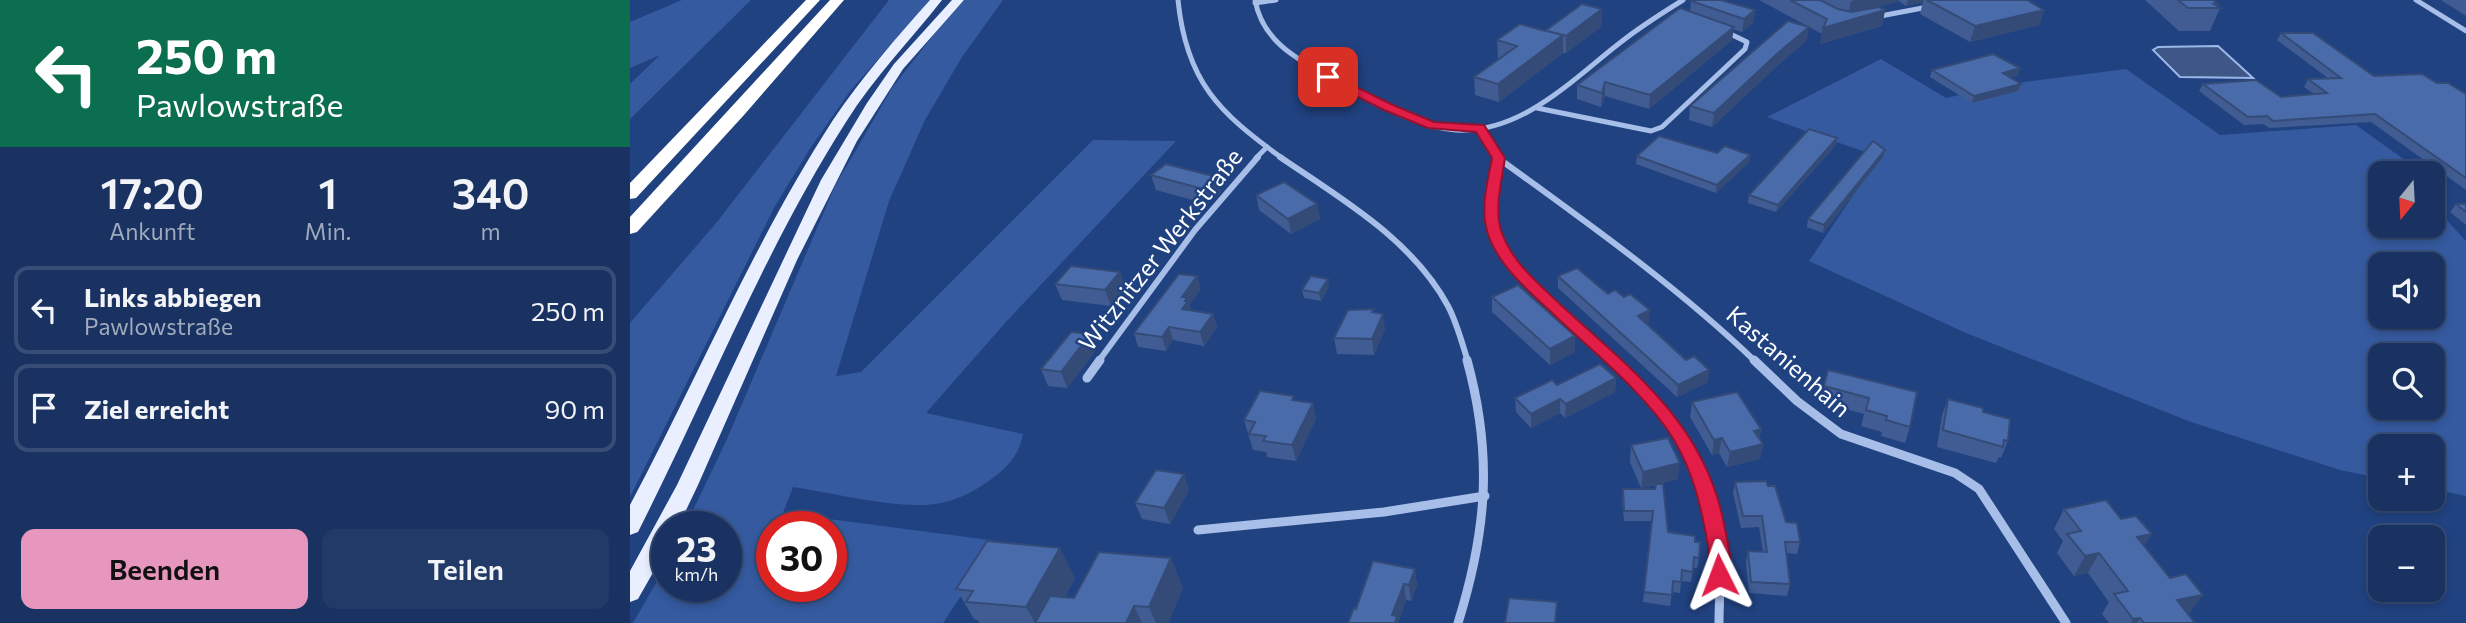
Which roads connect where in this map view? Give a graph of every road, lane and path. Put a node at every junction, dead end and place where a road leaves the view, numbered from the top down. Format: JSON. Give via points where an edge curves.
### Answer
{"nodes":[{"id":1,"x":813,"y":0,"type":"edge"},
{"id":2,"x":837,"y":0,"type":"edge"},
{"id":3,"x":936,"y":0,"type":"edge"},
{"id":4,"x":958,"y":0,"type":"edge"},
{"id":5,"x":1178,"y":0,"type":"edge"},
{"id":6,"x":1276,"y":0,"type":"edge"},
{"id":7,"x":1683,"y":0,"type":"edge"},
{"id":8,"x":2416,"y":0,"type":"edge"},
{"id":9,"x":1255,"y":2,"type":"edge"},
{"id":10,"x":1936,"y":5,"type":"edge"},
{"id":11,"x":1665,"y":11,"type":"junction"},
{"id":12,"x":1678,"y":15,"type":"edge"},
{"id":13,"x":1870,"y":18,"type":"edge"},
{"id":14,"x":1715,"y":28,"type":"edge"},
{"id":15,"x":2466,"y":31,"type":"edge"},
{"id":16,"x":1537,"y":108,"type":"junction"},
{"id":17,"x":1480,"y":128,"type":"junction"},
{"id":18,"x":1267,"y":146,"type":"junction"},
{"id":19,"x":1498,"y":158,"type":"junction"},
{"id":20,"x":630,"y":194,"type":"edge"},
{"id":21,"x":630,"y":228,"type":"edge"},
{"id":22,"x":1087,"y":378,"type":"dead end"},
{"id":23,"x":1485,"y":496,"type":"junction"},
{"id":24,"x":630,"y":526,"type":"edge"},
{"id":25,"x":1198,"y":530,"type":"dead end"},
{"id":26,"x":630,"y":592,"type":"edge"},
{"id":27,"x":1458,"y":623,"type":"edge"},
{"id":28,"x":1719,"y":623,"type":"edge"},
{"id":29,"x":2066,"y":623,"type":"edge"}],
"edges":[{"from":1,"to":20,"type":"highway"},
{"from":2,"to":21,"type":"highway"},
{"from":3,"to":24,"type":"main road","via":[[868,80],[806,173]]},
{"from":4,"to":26,"type":"main road","via":[[894,74],[834,166],[709,440]]},
{"from":5,"to":18,"type":"street","name":"Witznitzer Werkstraße","via":[[1180,38],[1194,71],[1221,109]]},
{"from":6,"to":9,"type":"street"},
{"from":7,"to":11,"type":"street"},
{"from":8,"to":15,"type":"street"},
{"from":9,"to":17,"type":"street","via":[[1269,36],[1311,68],[1432,126]]},
{"from":10,"to":13,"type":"street"},
{"from":11,"to":12,"type":"street"},
{"from":11,"to":16,"type":"street"},
{"from":14,"to":16,"type":"street","via":[[1740,37],[1747,42],[1745,49],[1661,127],[1651,131]]},
{"from":16,"to":17,"type":"street"},
{"from":17,"to":19,"type":"street"},
{"from":18,"to":22,"type":"street","name":"Witznitzer Werkstraße","via":[[1201,223]]},
{"from":18,"to":23,"type":"street","name":"Witznitzer Werkstraße","via":[[1387,236],[1413,260],[1450,310],[1480,411]]},
{"from":19,"to":28,"type":"street","via":[[1492,226],[1513,265],[1652,399],[1698,467],[1719,552]]},
{"from":19,"to":29,"type":"street","name":"Kastanienhain","via":[[1623,250],[1841,434],[1955,473],[1979,489]]},
{"from":23,"to":25,"type":"street","via":[[1384,512]]},
{"from":23,"to":27,"type":"street","name":"Witznitzer Werkstraße"}]}
